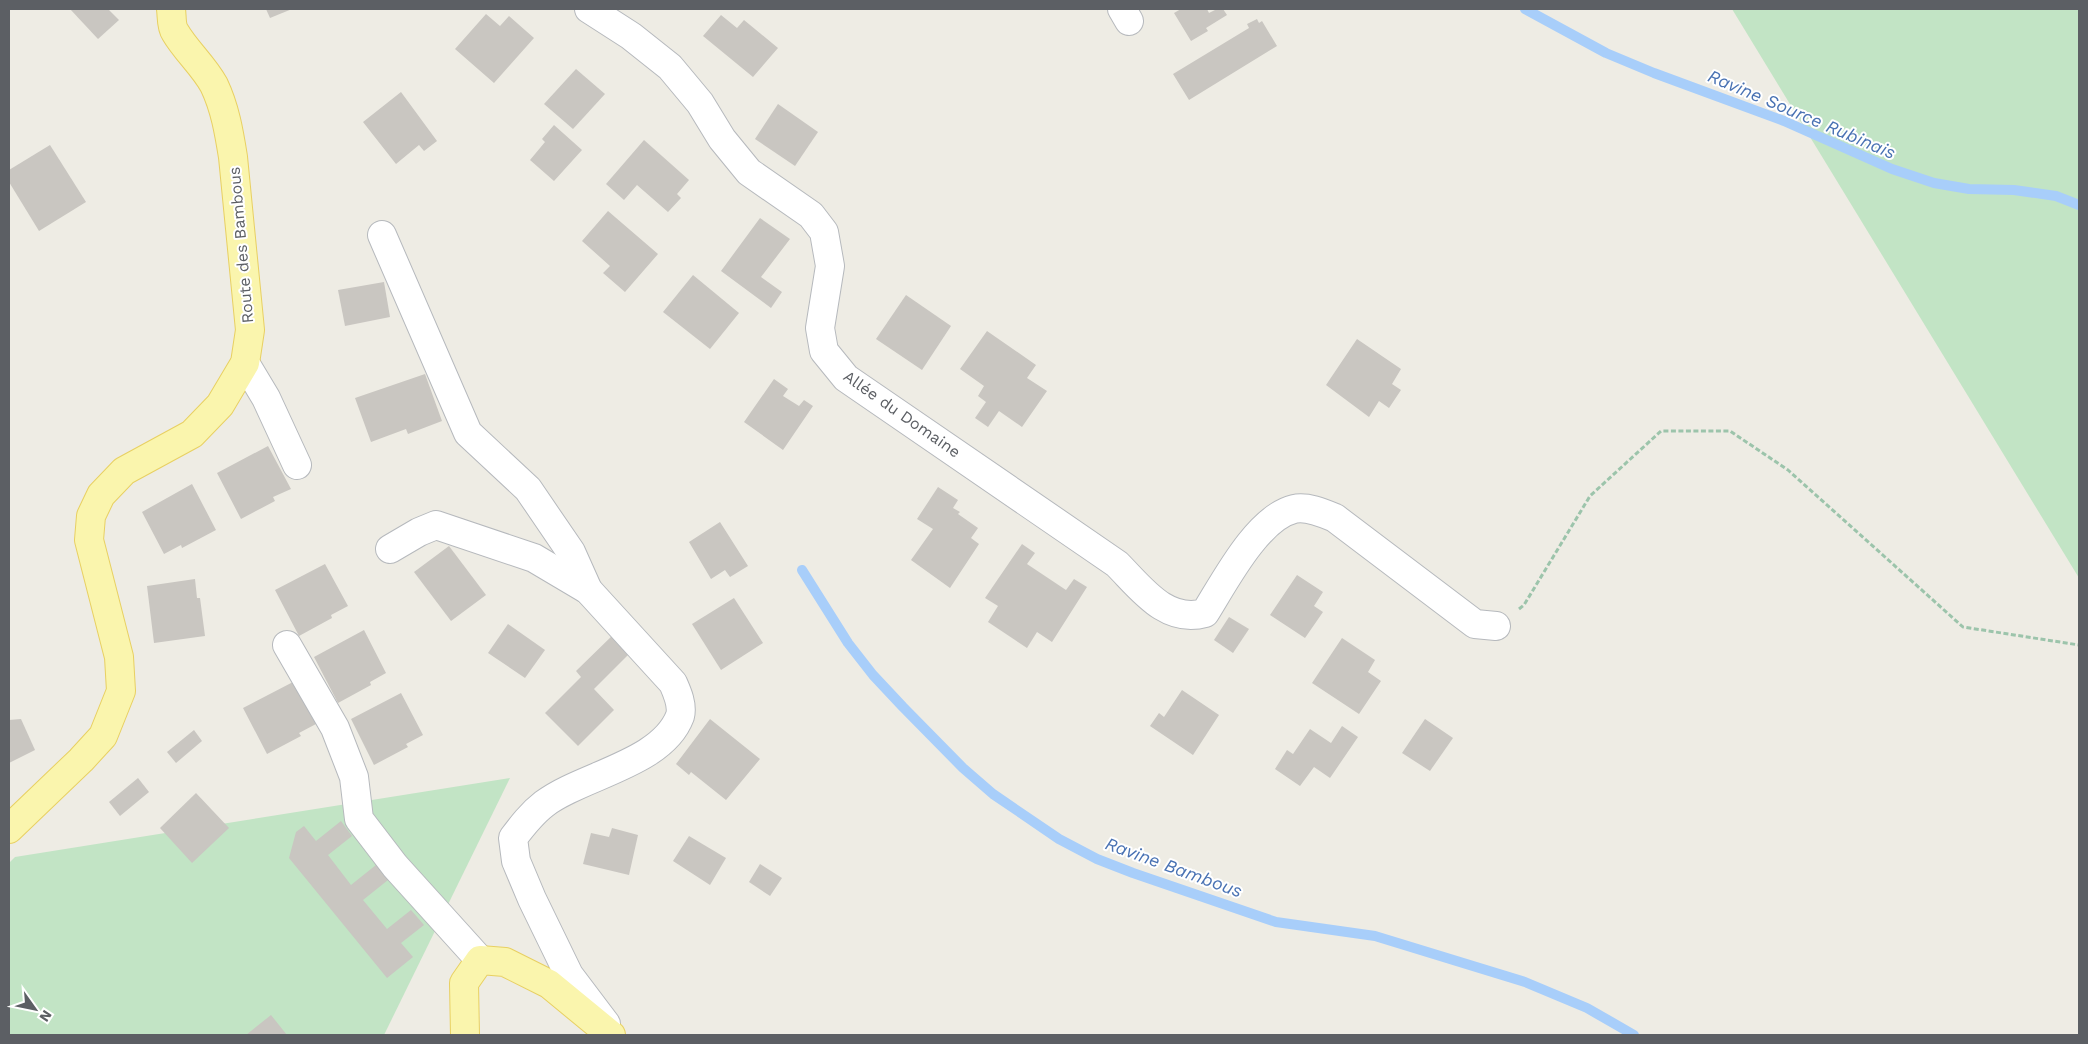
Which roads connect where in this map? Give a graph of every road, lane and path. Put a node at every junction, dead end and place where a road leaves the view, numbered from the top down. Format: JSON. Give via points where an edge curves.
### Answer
{"nodes":[{"id":1,"x":171,"y":9,"type":"edge"},
{"id":2,"x":588,"y":9,"type":"edge"},
{"id":3,"x":382,"y":235,"type":"dead end"},
{"id":4,"x":245,"y":364,"type":"junction"},
{"id":5,"x":297,"y":465,"type":"dead end"},
{"id":6,"x":390,"y":549,"type":"dead end"},
{"id":7,"x":588,"y":590,"type":"junction"},
{"id":8,"x":1524,"y":605,"type":"dead end"},
{"id":9,"x":1496,"y":626,"type":"dead end"},
{"id":10,"x":287,"y":645,"type":"dead end"},
{"id":11,"x":2079,"y":645,"type":"edge"},
{"id":12,"x":9,"y":829,"type":"edge"},
{"id":13,"x":480,"y":960,"type":"junction"},
{"id":14,"x":465,"y":1035,"type":"edge"},
{"id":15,"x":611,"y":1035,"type":"edge"},
{"id":16,"x":615,"y":1035,"type":"edge"}],
"edges":[{"from":1,"to":4,"type":"main road","name":"Route des Bambous","via":[[174,30],[214,86],[224,109],[233,157],[250,330]]},
{"from":2,"to":9,"type":"street","name":"Allée du Domaine","via":[[631,36],[670,67],[749,172],[811,215],[824,232],[830,266],[820,328],[824,351],[846,378],[1117,564],[1151,599],[1174,614],[1193,616],[1204,613],[1251,542],[1275,518],[1294,509],[1315,510],[1335,518],[1475,624]]},
{"from":3,"to":7,"type":"street","via":[[468,433],[528,489],[571,552]]},
{"from":4,"to":5,"type":"street","via":[[266,398]]},
{"from":4,"to":12,"type":"main road","name":"Route des Bambous","via":[[220,405],[192,434],[124,471],[101,495],[90,516],[89,540],[119,657],[121,691],[103,736]]},
{"from":6,"to":7,"type":"street","via":[[436,525],[534,558]]},
{"from":7,"to":16,"type":"street","via":[[673,683],[679,695],[680,714],[669,734],[648,752],[544,804],[512,838],[516,861],[569,975]]},
{"from":8,"to":11,"type":"path","via":[[1590,496],[1661,431],[1730,431],[1788,470],[1963,627]]},
{"from":10,"to":13,"type":"street","via":[[335,728],[354,776],[359,819],[395,866]]},
{"from":13,"to":14,"type":"main road","via":[[464,983]]},
{"from":13,"to":15,"type":"main road","via":[[505,962],[549,984]]}]}
